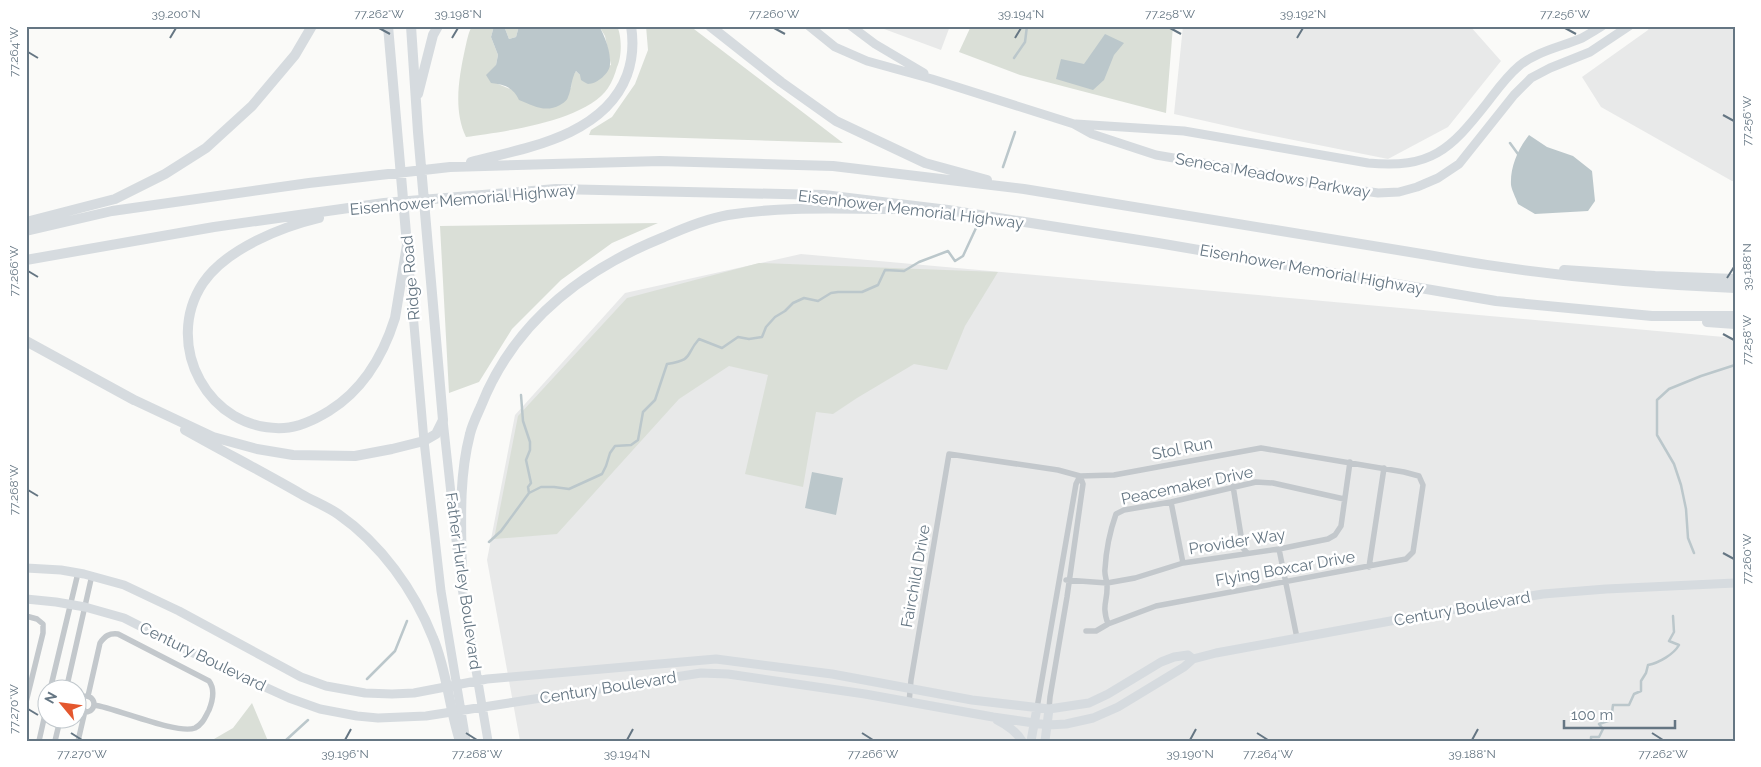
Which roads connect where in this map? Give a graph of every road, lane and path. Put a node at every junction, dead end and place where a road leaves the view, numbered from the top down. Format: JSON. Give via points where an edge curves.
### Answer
{"nodes":[{"id":1,"x":312,"y":26,"type":"edge"},
{"id":2,"x":388,"y":26,"type":"edge"},
{"id":3,"x":411,"y":26,"type":"edge"},
{"id":4,"x":438,"y":26,"type":"edge"},
{"id":5,"x":631,"y":26,"type":"edge"},
{"id":6,"x":710,"y":26,"type":"edge"},
{"id":7,"x":809,"y":26,"type":"edge"},
{"id":8,"x":851,"y":26,"type":"edge"},
{"id":9,"x":1602,"y":26,"type":"edge"},
{"id":10,"x":1629,"y":26,"type":"edge"},
{"id":11,"x":932,"y":79,"type":"junction"},
{"id":12,"x":416,"y":105,"type":"junction"},
{"id":13,"x":1074,"y":124,"type":"junction"},
{"id":14,"x":450,"y":167,"type":"junction"},
{"id":15,"x":1024,"y":190,"type":"junction"},
{"id":16,"x":384,"y":203,"type":"junction"},
{"id":17,"x":948,"y":210,"type":"junction"},
{"id":18,"x":26,"y":222,"type":"edge"},
{"id":19,"x":26,"y":231,"type":"edge"},
{"id":20,"x":407,"y":245,"type":"junction"},
{"id":21,"x":26,"y":260,"type":"edge"},
{"id":22,"x":1493,"y":267,"type":"junction"},
{"id":23,"x":1735,"y":279,"type":"edge"},
{"id":24,"x":1735,"y":288,"type":"edge"},
{"id":25,"x":1652,"y":316,"type":"junction"},
{"id":26,"x":1735,"y":316,"type":"edge"},
{"id":27,"x":1735,"y":324,"type":"edge"},
{"id":28,"x":26,"y":341,"type":"edge"},
{"id":29,"x":130,"y":398,"type":"junction"},
{"id":30,"x":443,"y":420,"type":"junction"},
{"id":31,"x":424,"y":441,"type":"junction"},
{"id":32,"x":950,"y":454,"type":"joint"},
{"id":33,"x":1350,"y":462,"type":"junction"},
{"id":34,"x":1384,"y":468,"type":"junction"},
{"id":35,"x":1080,"y":476,"type":"junction"},
{"id":36,"x":1419,"y":476,"type":"joint"},
{"id":37,"x":1233,"y":486,"type":"junction"},
{"id":38,"x":1344,"y":499,"type":"junction"},
{"id":39,"x":1171,"y":502,"type":"junction"},
{"id":40,"x":1279,"y":549,"type":"junction"},
{"id":41,"x":1248,"y":552,"type":"junction"},
{"id":42,"x":1183,"y":563,"type":"junction"},
{"id":43,"x":1369,"y":567,"type":"junction"},
{"id":44,"x":26,"y":568,"type":"edge"},
{"id":45,"x":78,"y":573,"type":"junction"},
{"id":46,"x":92,"y":575,"type":"junction"},
{"id":47,"x":1060,"y":580,"type":"junction"},
{"id":48,"x":1070,"y":580,"type":"junction"},
{"id":49,"x":1286,"y":582,"type":"junction"},
{"id":50,"x":1107,"y":583,"type":"junction"},
{"id":51,"x":1735,"y":583,"type":"edge"},
{"id":52,"x":462,"y":588,"type":"junction"},
{"id":53,"x":26,"y":599,"type":"edge"},
{"id":54,"x":69,"y":604,"type":"junction"},
{"id":55,"x":85,"y":607,"type":"junction"},
{"id":56,"x":26,"y":616,"type":"edge"},
{"id":57,"x":1108,"y":624,"type":"junction"},
{"id":58,"x":1086,"y":631,"type":"dead end"},
{"id":59,"x":1297,"y":638,"type":"junction"},
{"id":60,"x":1193,"y":659,"type":"junction"},
{"id":61,"x":448,"y":667,"type":"junction"},
{"id":62,"x":52,"y":680,"type":"edge"},
{"id":63,"x":68,"y":680,"type":"edge"},
{"id":64,"x":910,"y":689,"type":"junction"},
{"id":65,"x":88,"y":696,"type":"joint"},
{"id":66,"x":27,"y":700,"type":"edge"},
{"id":67,"x":909,"y":703,"type":"junction"},
{"id":68,"x":94,"y":705,"type":"junction"},
{"id":69,"x":1037,"y":708,"type":"junction"},
{"id":70,"x":1049,"y":709,"type":"junction"},
{"id":71,"x":88,"y":710,"type":"edge"},
{"id":72,"x":992,"y":717,"type":"junction"},
{"id":73,"x":1034,"y":723,"type":"junction"},
{"id":74,"x":1048,"y":725,"type":"junction"},
{"id":75,"x":460,"y":729,"type":"junction"},
{"id":76,"x":460,"y":741,"type":"edge"},
{"id":77,"x":466,"y":741,"type":"edge"},
{"id":78,"x":488,"y":741,"type":"edge"},
{"id":79,"x":1022,"y":741,"type":"edge"},
{"id":80,"x":1031,"y":741,"type":"edge"},
{"id":81,"x":1045,"y":741,"type":"edge"}],
"edges":[{"from":1,"to":18,"type":"highway","via":[[296,55],[252,106],[206,148],[165,174],[115,199]]},
{"from":2,"to":20,"type":"highway","name":"Ridge Road"},
{"from":3,"to":12,"type":"highway","name":"Ridge Road"},
{"from":4,"to":12,"type":"highway"},
{"from":5,"to":14,"type":"highway","via":[[633,50],[623,83],[613,101],[589,121],[563,136],[525,149]]},
{"from":6,"to":15,"type":"highway","via":[[836,122],[925,163]]},
{"from":7,"to":11,"type":"street","name":"Seneca Meadows Parkway","via":[[835,47],[867,61]]},
{"from":8,"to":11,"type":"street","name":"Seneca Meadows Parkway"},
{"from":9,"to":13,"type":"street","name":"Seneca Meadows Parkway","via":[[1521,64],[1453,143],[1433,156],[1413,162],[1392,165],[1368,163],[1184,131]]},
{"from":10,"to":13,"type":"street","name":"Seneca Meadows Parkway","via":[[1590,52],[1531,78],[1459,164],[1438,178],[1399,192],[1378,193],[1322,185],[1156,155],[1092,134]]},
{"from":11,"to":13,"type":"street","name":"Seneca Meadows Parkway"},
{"from":12,"to":30,"type":"highway","name":"Ridge Road"},
{"from":14,"to":15,"type":"highway","name":"Eisenhower Memorial Highway","via":[[660,161],[824,166]]},
{"from":14,"to":19,"type":"highway","name":"Eisenhower Memorial Highway","via":[[122,209]]},
{"from":15,"to":22,"type":"highway","name":"Eisenhower Memorial Highway"},
{"from":16,"to":17,"type":"highway","name":"Eisenhower Memorial Highway","via":[[556,189],[824,195]]},
{"from":16,"to":20,"type":"highway","via":[[310,220],[269,235],[233,254],[216,269],[203,284],[188,326],[192,364],[211,397],[240,420],[263,427],[284,428],[305,423],[337,406],[356,390],[377,362],[392,327]]},
{"from":16,"to":21,"type":"highway","name":"Eisenhower Memorial Highway","via":[[214,227]]},
{"from":17,"to":25,"type":"highway","name":"Eisenhower Memorial Highway","via":[[1496,301]]},
{"from":17,"to":52,"type":"highway","via":[[788,209],[726,216],[656,240],[609,262],[576,284],[550,306],[506,356],[490,382],[470,433],[462,486]]},
{"from":20,"to":31,"type":"street","name":"Ridge Road"},
{"from":22,"to":23,"type":"highway"},
{"from":22,"to":24,"type":"highway","name":"Eisenhower Memorial Highway","via":[[1597,280]]},
{"from":25,"to":26,"type":"highway","name":"Eisenhower Memorial Highway"},
{"from":25,"to":27,"type":"highway"},
{"from":28,"to":29,"type":"highway"},
{"from":29,"to":31,"type":"highway","via":[[213,437],[293,455],[355,456]]},
{"from":29,"to":61,"type":"highway","via":[[268,474],[354,527],[375,546],[410,592]]},
{"from":30,"to":31,"type":"highway","via":[[436,434]]},
{"from":30,"to":52,"type":"street","name":"Father Hurley Boulevard"},
{"from":31,"to":61,"type":"street","name":"Father Hurley Boulevard"},
{"from":32,"to":35,"type":"street","name":"Stol Run"},
{"from":32,"to":64,"type":"street","name":"Fairchild Drive"},
{"from":33,"to":34,"type":"street","name":"Stol Run"},
{"from":33,"to":35,"type":"street","name":"Stol Run","via":[[1261,448],[1114,475]]},
{"from":33,"to":38,"type":"street","name":"Provider Way"},
{"from":34,"to":36,"type":"street","name":"Stol Run"},
{"from":34,"to":43,"type":"street"},
{"from":35,"to":47,"type":"street"},
{"from":35,"to":48,"type":"street","via":[[1083,484]]},
{"from":36,"to":43,"type":"street","name":"Flying Boxcar Drive","via":[[1423,484],[1413,552],[1406,559]]},
{"from":37,"to":38,"type":"street","name":"Peacemaker Drive","via":[[1274,483]]},
{"from":37,"to":39,"type":"street","name":"Peacemaker Drive"},
{"from":37,"to":41,"type":"street","via":[[1243,548]]},
{"from":38,"to":40,"type":"street","name":"Provider Way","via":[[1340,526],[1335,534],[1328,539]]},
{"from":39,"to":42,"type":"street"},
{"from":39,"to":50,"type":"street","name":"Peacemaker Drive","via":[[1116,514],[1105,569]]},
{"from":40,"to":41,"type":"street","name":"Provider Way"},
{"from":40,"to":49,"type":"street"},
{"from":41,"to":42,"type":"street","name":"Provider Way"},
{"from":42,"to":50,"type":"street","name":"Provider Way"},
{"from":43,"to":49,"type":"street","name":"Flying Boxcar Drive"},
{"from":44,"to":45,"type":"street","name":"Century Boulevard"},
{"from":45,"to":46,"type":"street","name":"Century Boulevard"},
{"from":45,"to":54,"type":"street"},
{"from":46,"to":55,"type":"street"},
{"from":46,"to":64,"type":"street","name":"Century Boulevard","via":[[138,590],[295,674],[352,692],[414,693],[487,679],[716,659],[832,674]]},
{"from":47,"to":48,"type":"street","name":"Provider Way"},
{"from":47,"to":69,"type":"street"},
{"from":48,"to":50,"type":"street","name":"Provider Way"},
{"from":48,"to":70,"type":"street"},
{"from":49,"to":57,"type":"street","name":"Flying Boxcar Drive","via":[[1156,606]]},
{"from":49,"to":59,"type":"street"},
{"from":50,"to":57,"type":"street","name":"Peacemaker Drive","via":[[1104,607]]},
{"from":51,"to":59,"type":"street","name":"Century Boulevard","via":[[1543,594]]},
{"from":52,"to":78,"type":"street","name":"Father Hurley Boulevard"},
{"from":53,"to":54,"type":"street","name":"Century Boulevard"},
{"from":54,"to":55,"type":"street","name":"Century Boulevard"},
{"from":54,"to":62,"type":"street"},
{"from":55,"to":63,"type":"street"},
{"from":55,"to":67,"type":"street","name":"Century Boulevard","via":[[124,618],[289,698],[320,709],[357,716],[426,716],[701,673],[728,674]]},
{"from":56,"to":66,"type":"street","via":[[42,624],[43,633]]},
{"from":57,"to":58,"type":"street","name":"Flying Boxcar Drive","via":[[1096,631]]},
{"from":59,"to":60,"type":"street","name":"Century Boulevard"},
{"from":60,"to":70,"type":"street","name":"Century Boulevard","via":[[1188,655],[1174,657],[1089,703]]},
{"from":60,"to":74,"type":"street","name":"Century Boulevard","via":[[1118,707],[1093,718]]},
{"from":61,"to":75,"type":"highway"},
{"from":64,"to":67,"type":"street","name":"Fairchild Drive"},
{"from":64,"to":69,"type":"street","name":"Century Boulevard"},
{"from":65,"to":68,"type":"street"},
{"from":65,"to":68,"type":"street","via":[[100,644],[104,636],[111,634],[118,634],[213,686],[209,709],[201,724],[193,728],[148,722]]},
{"from":67,"to":72,"type":"street","name":"Century Boulevard"},
{"from":68,"to":71,"type":"street"},
{"from":69,"to":70,"type":"street","name":"Century Boulevard"},
{"from":69,"to":73,"type":"street"},
{"from":70,"to":74,"type":"street"},
{"from":72,"to":73,"type":"street","name":"Century Boulevard"},
{"from":72,"to":79,"type":"street","via":[[1009,726]]},
{"from":73,"to":74,"type":"street","name":"Century Boulevard"},
{"from":73,"to":80,"type":"street"},
{"from":74,"to":81,"type":"street"},
{"from":75,"to":76,"type":"highway"},
{"from":75,"to":77,"type":"street"}]}
